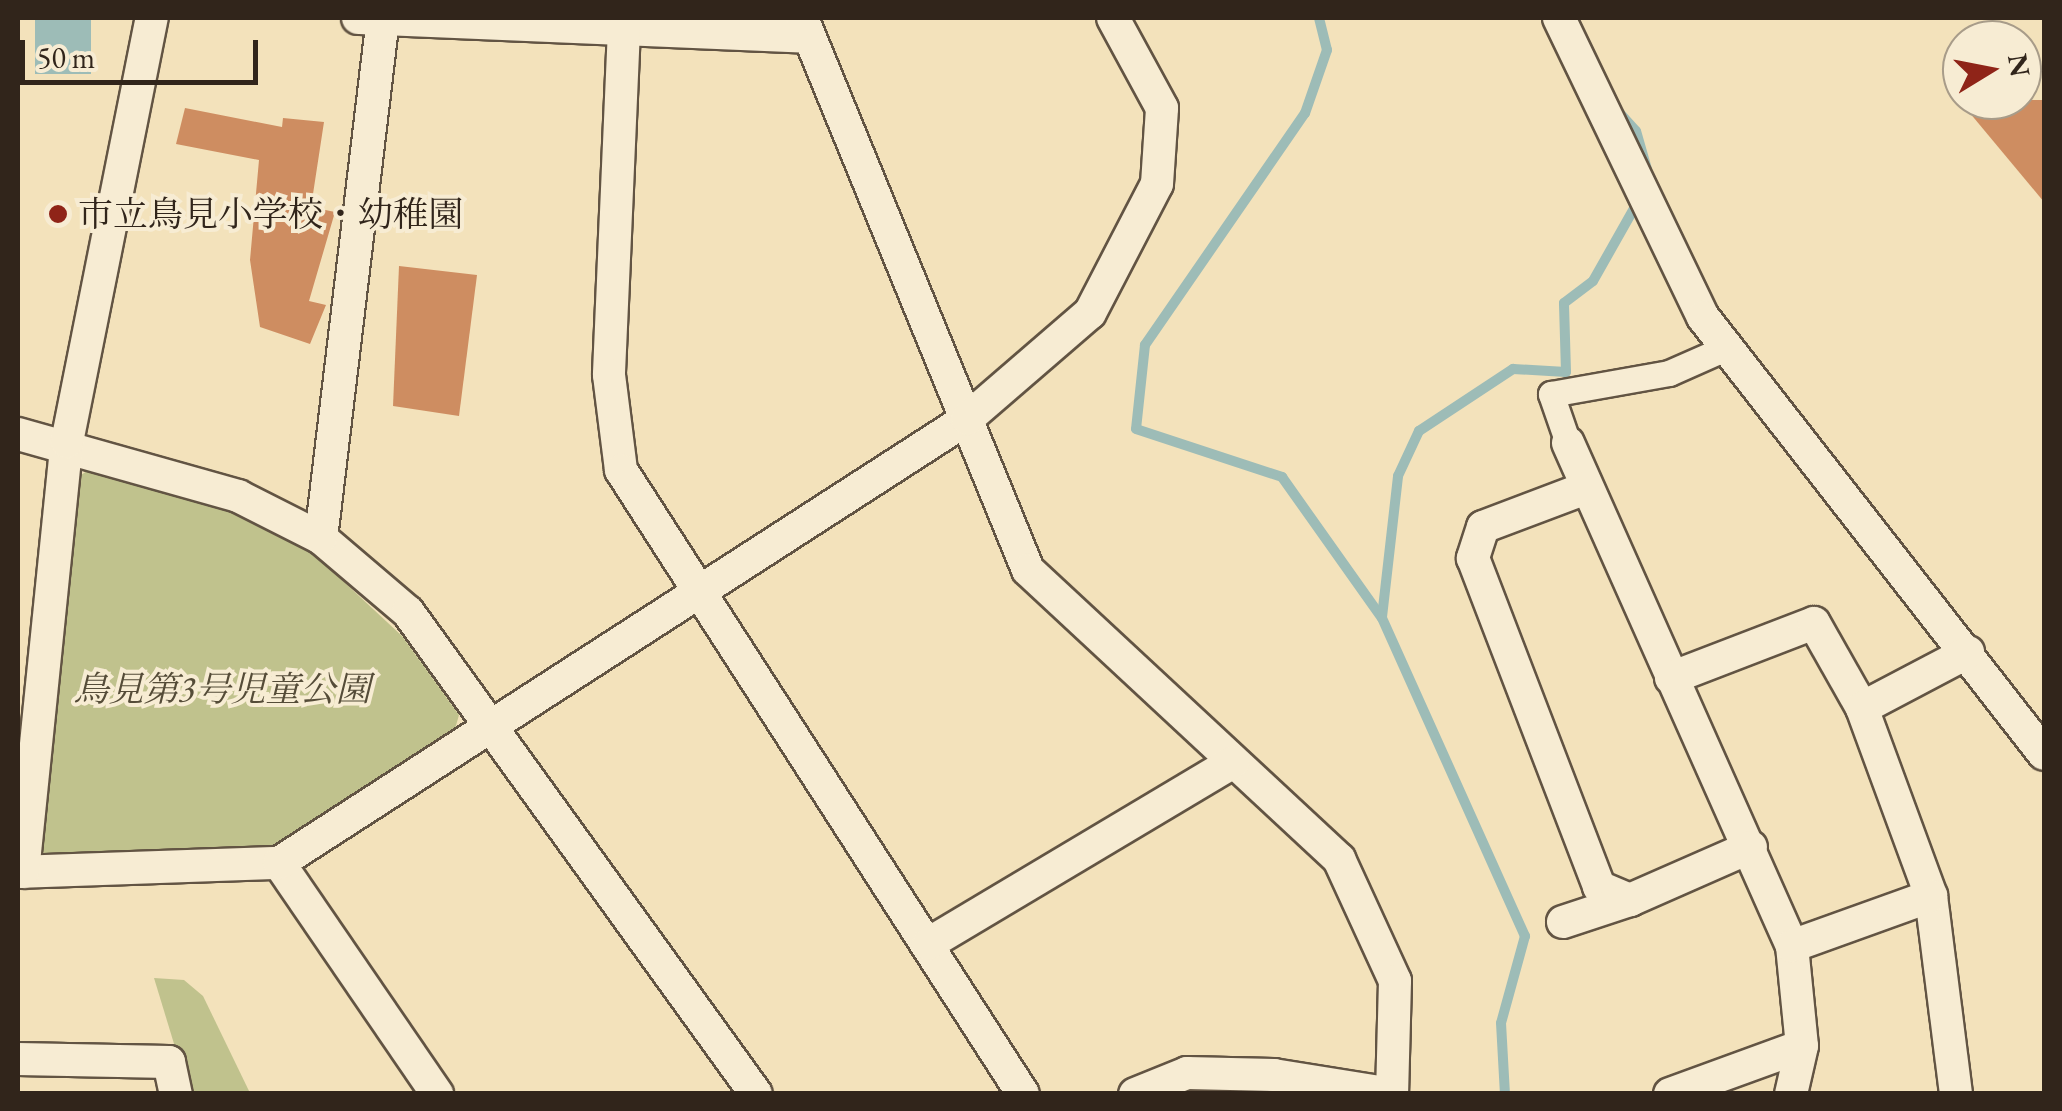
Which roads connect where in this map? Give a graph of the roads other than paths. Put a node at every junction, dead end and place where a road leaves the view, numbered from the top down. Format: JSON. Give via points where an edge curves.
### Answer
{"nodes":[{"id":1,"x":152,"y":18,"type":"edge"},
{"id":2,"x":358,"y":18,"type":"edge"},
{"id":3,"x":383,"y":18,"type":"edge"},
{"id":4,"x":1114,"y":18,"type":"edge"},
{"id":5,"x":1559,"y":18,"type":"edge"},
{"id":6,"x":806,"y":27,"type":"edge"},
{"id":7,"x":624,"y":29,"type":"junction"},
{"id":8,"x":1728,"y":347,"type":"junction"},
{"id":9,"x":968,"y":418,"type":"junction"},
{"id":10,"x":18,"y":434,"type":"edge"},
{"id":11,"x":67,"y":442,"type":"junction"},
{"id":12,"x":1568,"y":443,"type":"joint"},
{"id":13,"x":1586,"y":488,"type":"junction"},
{"id":14,"x":322,"y":538,"type":"junction"},
{"id":15,"x":702,"y":591,"type":"junction"},
{"id":16,"x":1968,"y":652,"type":"junction"},
{"id":17,"x":1671,"y":678,"type":"junction"},
{"id":18,"x":1862,"y":708,"type":"junction"},
{"id":19,"x":490,"y":724,"type":"junction"},
{"id":20,"x":2044,"y":754,"type":"edge"},
{"id":21,"x":1232,"y":762,"type":"junction"},
{"id":22,"x":1751,"y":847,"type":"junction"},
{"id":23,"x":279,"y":863,"type":"junction"},
{"id":24,"x":20,"y":872,"type":"edge"},
{"id":25,"x":1931,"y":896,"type":"junction"},
{"id":26,"x":1630,"y":900,"type":"junction"},
{"id":27,"x":1562,"y":922,"type":"dead end"},
{"id":28,"x":928,"y":944,"type":"junction"},
{"id":29,"x":1792,"y":946,"type":"junction"},
{"id":30,"x":1802,"y":1046,"type":"junction"},
{"id":31,"x":18,"y":1059,"type":"edge"},
{"id":32,"x":176,"y":1094,"type":"edge"},
{"id":33,"x":437,"y":1094,"type":"edge"},
{"id":34,"x":756,"y":1094,"type":"edge"},
{"id":35,"x":1023,"y":1094,"type":"edge"},
{"id":36,"x":1135,"y":1094,"type":"edge"},
{"id":37,"x":1670,"y":1094,"type":"edge"},
{"id":38,"x":1791,"y":1094,"type":"edge"},
{"id":39,"x":1956,"y":1094,"type":"edge"}],
"edges":[{"from":1,"to":11,"type":"street"},
{"from":2,"to":3,"type":"street"},
{"from":3,"to":7,"type":"street"},
{"from":3,"to":14,"type":"street"},
{"from":4,"to":9,"type":"street","via":[[1162,108],[1157,184],[1090,314]]},
{"from":5,"to":8,"type":"street","via":[[1703,317]]},
{"from":6,"to":7,"type":"street"},
{"from":6,"to":9,"type":"street"},
{"from":7,"to":15,"type":"street","via":[[609,374],[621,470]]},
{"from":8,"to":12,"type":"street","via":[[1669,373],[1578,382],[1551,394]]},
{"from":8,"to":16,"type":"street"},
{"from":9,"to":15,"type":"street"},
{"from":9,"to":21,"type":"street","via":[[1028,570]]},
{"from":10,"to":11,"type":"street"},
{"from":11,"to":14,"type":"street","via":[[238,496]]},
{"from":11,"to":24,"type":"street"},
{"from":12,"to":13,"type":"street"},
{"from":13,"to":17,"type":"street"},
{"from":13,"to":26,"type":"street","via":[[1483,526],[1473,558],[1599,887]]},
{"from":14,"to":19,"type":"street","via":[[408,612]]},
{"from":15,"to":19,"type":"street"},
{"from":15,"to":28,"type":"street"},
{"from":16,"to":18,"type":"street"},
{"from":16,"to":20,"type":"street"},
{"from":17,"to":18,"type":"street","via":[[1814,623]]},
{"from":17,"to":22,"type":"street"},
{"from":18,"to":25,"type":"street"},
{"from":19,"to":23,"type":"street"},
{"from":19,"to":34,"type":"street"},
{"from":21,"to":28,"type":"street"},
{"from":21,"to":36,"type":"street","via":[[1340,859],[1394,981],[1392,1094],[1274,1075],[1186,1073]]},
{"from":22,"to":26,"type":"street"},
{"from":22,"to":29,"type":"street"},
{"from":23,"to":24,"type":"street"},
{"from":23,"to":33,"type":"street"},
{"from":25,"to":29,"type":"street"},
{"from":25,"to":39,"type":"street"},
{"from":26,"to":27,"type":"street"},
{"from":28,"to":35,"type":"street"},
{"from":29,"to":30,"type":"street"},
{"from":30,"to":37,"type":"street"},
{"from":30,"to":38,"type":"street"},
{"from":31,"to":32,"type":"street","via":[[169,1062]]}]}
